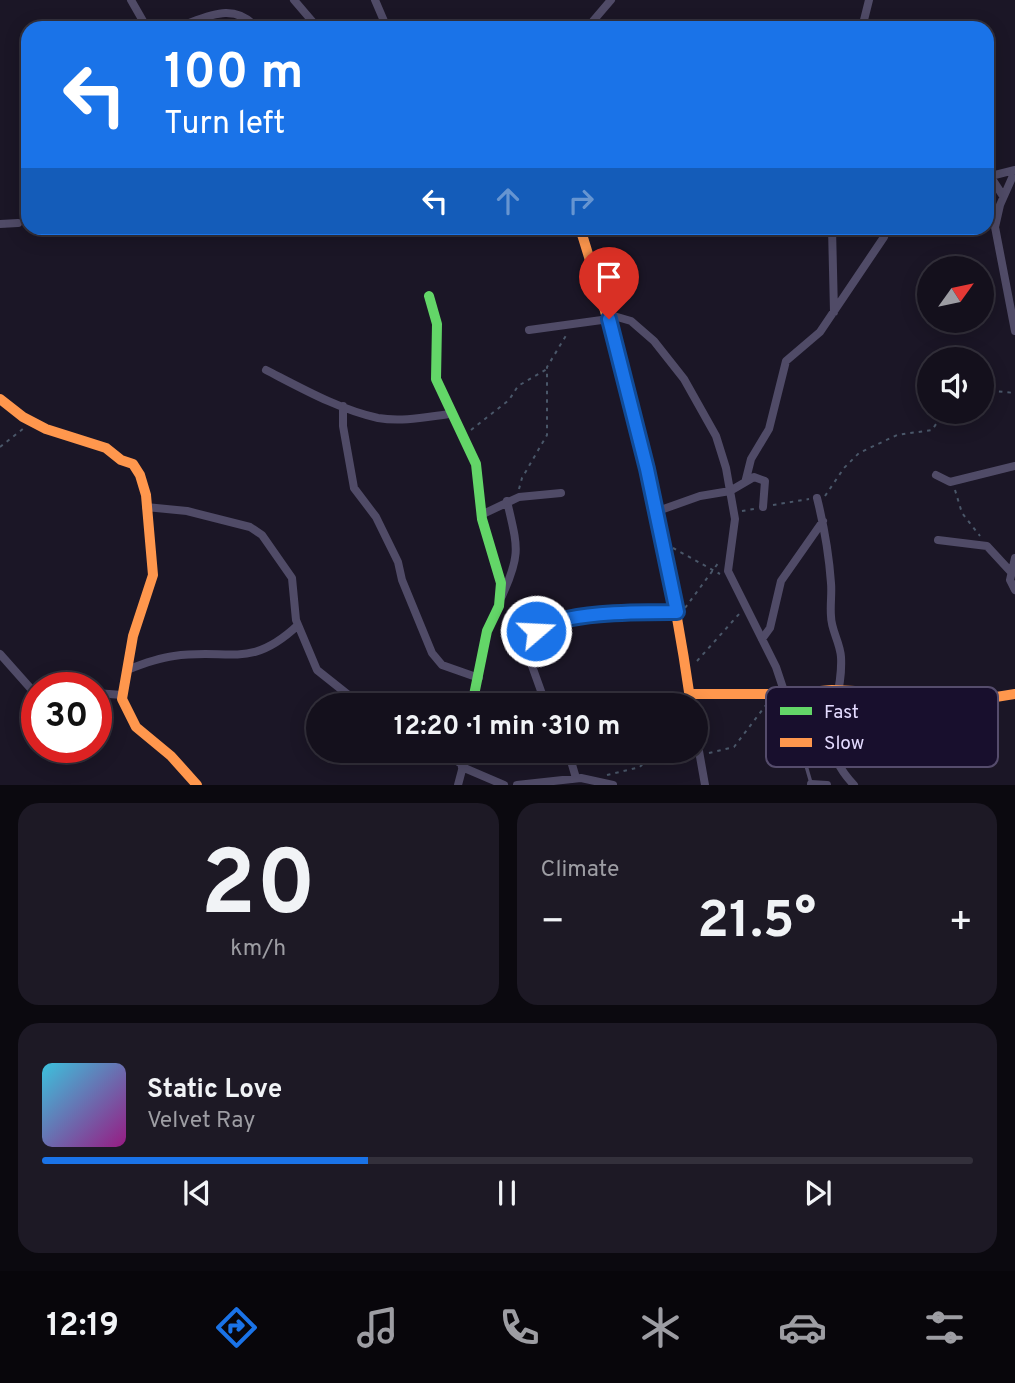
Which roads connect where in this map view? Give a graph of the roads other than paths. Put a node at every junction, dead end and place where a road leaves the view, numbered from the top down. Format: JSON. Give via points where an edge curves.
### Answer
{"nodes":[{"id":1,"x":131,"y":0,"type":"edge"},
{"id":2,"x":294,"y":0,"type":"edge"},
{"id":3,"x":375,"y":0,"type":"edge"},
{"id":4,"x":611,"y":0,"type":"edge"},
{"id":5,"x":869,"y":0,"type":"edge"},
{"id":6,"x":143,"y":21,"type":"edge"},
{"id":7,"x":192,"y":21,"type":"edge"},
{"id":8,"x":250,"y":21,"type":"edge"},
{"id":9,"x":312,"y":21,"type":"edge"},
{"id":10,"x":384,"y":21,"type":"edge"},
{"id":11,"x":593,"y":21,"type":"dead end"},
{"id":12,"x":864,"y":21,"type":"edge"},
{"id":13,"x":1015,"y":171,"type":"edge"},
{"id":14,"x":994,"y":173,"type":"edge"},
{"id":15,"x":994,"y":182,"type":"edge"},
{"id":16,"x":1003,"y":196,"type":"junction"},
{"id":17,"x":18,"y":223,"type":"dead end"},
{"id":18,"x":0,"y":224,"type":"edge"},
{"id":19,"x":582,"y":235,"type":"edge"},
{"id":20,"x":832,"y":235,"type":"edge"},
{"id":21,"x":885,"y":235,"type":"edge"},
{"id":22,"x":1015,"y":271,"type":"edge"},
{"id":23,"x":1007,"y":283,"type":"junction"},
{"id":24,"x":429,"y":296,"type":"dead end"},
{"id":25,"x":834,"y":314,"type":"junction"},
{"id":26,"x":608,"y":317,"type":"junction"},
{"id":27,"x":529,"y":330,"type":"dead end"},
{"id":28,"x":1015,"y":331,"type":"edge"},
{"id":29,"x":266,"y":370,"type":"dead end"},
{"id":30,"x":0,"y":399,"type":"edge"},
{"id":31,"x":344,"y":406,"type":"junction"},
{"id":32,"x":450,"y":414,"type":"junction"},
{"id":33,"x":1015,"y":466,"type":"edge"},
{"id":34,"x":936,"y":475,"type":"dead end"},
{"id":35,"x":746,"y":479,"type":"junction"},
{"id":36,"x":730,"y":491,"type":"junction"},
{"id":37,"x":561,"y":493,"type":"dead end"},
{"id":38,"x":817,"y":498,"type":"road end"},
{"id":39,"x":507,"y":501,"type":"junction"},
{"id":40,"x":146,"y":507,"type":"junction"},
{"id":41,"x":764,"y":507,"type":"road end"},
{"id":42,"x":655,"y":512,"type":"junction"},
{"id":43,"x":481,"y":514,"type":"junction"},
{"id":44,"x":823,"y":522,"type":"junction"},
{"id":45,"x":938,"y":540,"type":"dead end"},
{"id":46,"x":1015,"y":558,"type":"edge"},
{"id":47,"x":1011,"y":572,"type":"junction"},
{"id":48,"x":1015,"y":590,"type":"edge"},
{"id":49,"x":501,"y":599,"type":"junction"},
{"id":50,"x":677,"y":614,"type":"junction"},
{"id":51,"x":298,"y":625,"type":"junction"},
{"id":52,"x":762,"y":639,"type":"junction"},
{"id":53,"x":0,"y":654,"type":"edge"},
{"id":54,"x":127,"y":670,"type":"junction"},
{"id":55,"x":21,"y":678,"type":"edge"},
{"id":56,"x":480,"y":678,"type":"junction"},
{"id":57,"x":779,"y":687,"type":"edge"},
{"id":58,"x":837,"y":687,"type":"edge"},
{"id":59,"x":345,"y":693,"type":"edge"},
{"id":60,"x":476,"y":693,"type":"edge"},
{"id":61,"x":542,"y":693,"type":"edge"},
{"id":62,"x":689,"y":693,"type":"edge"},
{"id":63,"x":112,"y":695,"type":"edge"},
{"id":64,"x":122,"y":695,"type":"junction"},
{"id":65,"x":766,"y":695,"type":"edge"},
{"id":66,"x":708,"y":699,"type":"edge"},
{"id":67,"x":459,"y":763,"type":"edge"},
{"id":68,"x":464,"y":763,"type":"edge"},
{"id":69,"x":572,"y":763,"type":"edge"},
{"id":70,"x":701,"y":763,"type":"edge"},
{"id":71,"x":463,"y":766,"type":"junction"},
{"id":72,"x":806,"y":767,"type":"edge"},
{"id":73,"x":840,"y":767,"type":"edge"},
{"id":74,"x":576,"y":778,"type":"junction"},
{"id":75,"x":812,"y":784,"type":"edge"},
{"id":76,"x":197,"y":785,"type":"edge"},
{"id":77,"x":458,"y":785,"type":"edge"},
{"id":78,"x":504,"y":785,"type":"edge"},
{"id":79,"x":517,"y":785,"type":"edge"},
{"id":80,"x":613,"y":785,"type":"edge"},
{"id":81,"x":705,"y":785,"type":"edge"},
{"id":82,"x":827,"y":785,"type":"edge"},
{"id":83,"x":854,"y":785,"type":"edge"}],
"edges":[{"from":1,"to":6,"type":"street"},
{"from":2,"to":9,"type":"street"},
{"from":3,"to":10,"type":"street"},
{"from":4,"to":11,"type":"street"},
{"from":5,"to":12,"type":"street"},
{"from":7,"to":8,"type":"street","via":[[231,11]]},
{"from":13,"to":14,"type":"street"},
{"from":13,"to":16,"type":"street"},
{"from":15,"to":16,"type":"street"},
{"from":16,"to":23,"type":"street","via":[[995,227]]},
{"from":17,"to":18,"type":"street"},
{"from":19,"to":26,"type":"street"},
{"from":20,"to":25,"type":"street"},
{"from":21,"to":25,"type":"street"},
{"from":22,"to":23,"type":"street"},
{"from":23,"to":28,"type":"street"},
{"from":24,"to":32,"type":"street","via":[[437,324],[436,379]]},
{"from":25,"to":35,"type":"street","via":[[786,361],[768,429]]},
{"from":26,"to":27,"type":"street"},
{"from":26,"to":36,"type":"street","via":[[641,328],[684,379],[716,436]]},
{"from":26,"to":42,"type":"street"},
{"from":29,"to":31,"type":"street"},
{"from":30,"to":40,"type":"street","via":[[32,422],[106,448],[133,464],[144,486]]},
{"from":31,"to":32,"type":"street","via":[[379,418]]},
{"from":31,"to":56,"type":"street","via":[[354,488],[376,517],[398,562],[432,653],[442,665]]},
{"from":32,"to":43,"type":"street","via":[[479,475]]},
{"from":33,"to":34,"type":"street","via":[[953,482]]},
{"from":35,"to":36,"type":"street"},
{"from":35,"to":41,"type":"street","via":[[765,481]]},
{"from":36,"to":42,"type":"street"},
{"from":36,"to":52,"type":"street","via":[[734,513],[728,561],[732,581]]},
{"from":37,"to":39,"type":"street"},
{"from":38,"to":44,"type":"street"},
{"from":39,"to":43,"type":"street"},
{"from":39,"to":49,"type":"street","via":[[517,554]]},
{"from":40,"to":51,"type":"street","via":[[187,511],[260,532],[292,578]]},
{"from":40,"to":54,"type":"street","via":[[153,575]]},
{"from":42,"to":50,"type":"street"},
{"from":43,"to":49,"type":"street","via":[[501,583]]},
{"from":44,"to":52,"type":"street","via":[[784,575],[770,628]]},
{"from":44,"to":58,"type":"street","via":[[831,621],[841,654]]},
{"from":45,"to":47,"type":"street","via":[[990,548]]},
{"from":46,"to":47,"type":"street"},
{"from":47,"to":48,"type":"street"},
{"from":49,"to":56,"type":"street","via":[[487,631]]},
{"from":50,"to":61,"type":"street","via":[[608,614],[540,628],[530,639],[527,652]]},
{"from":50,"to":62,"type":"street"},
{"from":51,"to":54,"type":"street","via":[[278,644],[253,653],[174,656]]},
{"from":51,"to":59,"type":"street","via":[[319,674]]},
{"from":52,"to":57,"type":"street"},
{"from":53,"to":55,"type":"street"},
{"from":54,"to":64,"type":"street"},
{"from":56,"to":60,"type":"street"},
{"from":63,"to":64,"type":"street"},
{"from":64,"to":76,"type":"street","via":[[136,727]]},
{"from":65,"to":66,"type":"street"},
{"from":67,"to":71,"type":"street"},
{"from":68,"to":71,"type":"street"},
{"from":69,"to":74,"type":"street"},
{"from":70,"to":81,"type":"street"},
{"from":71,"to":77,"type":"street"},
{"from":71,"to":78,"type":"street"},
{"from":72,"to":75,"type":"lane"},
{"from":73,"to":83,"type":"street"},
{"from":74,"to":79,"type":"street"},
{"from":74,"to":80,"type":"street"},
{"from":75,"to":82,"type":"street"}]}
